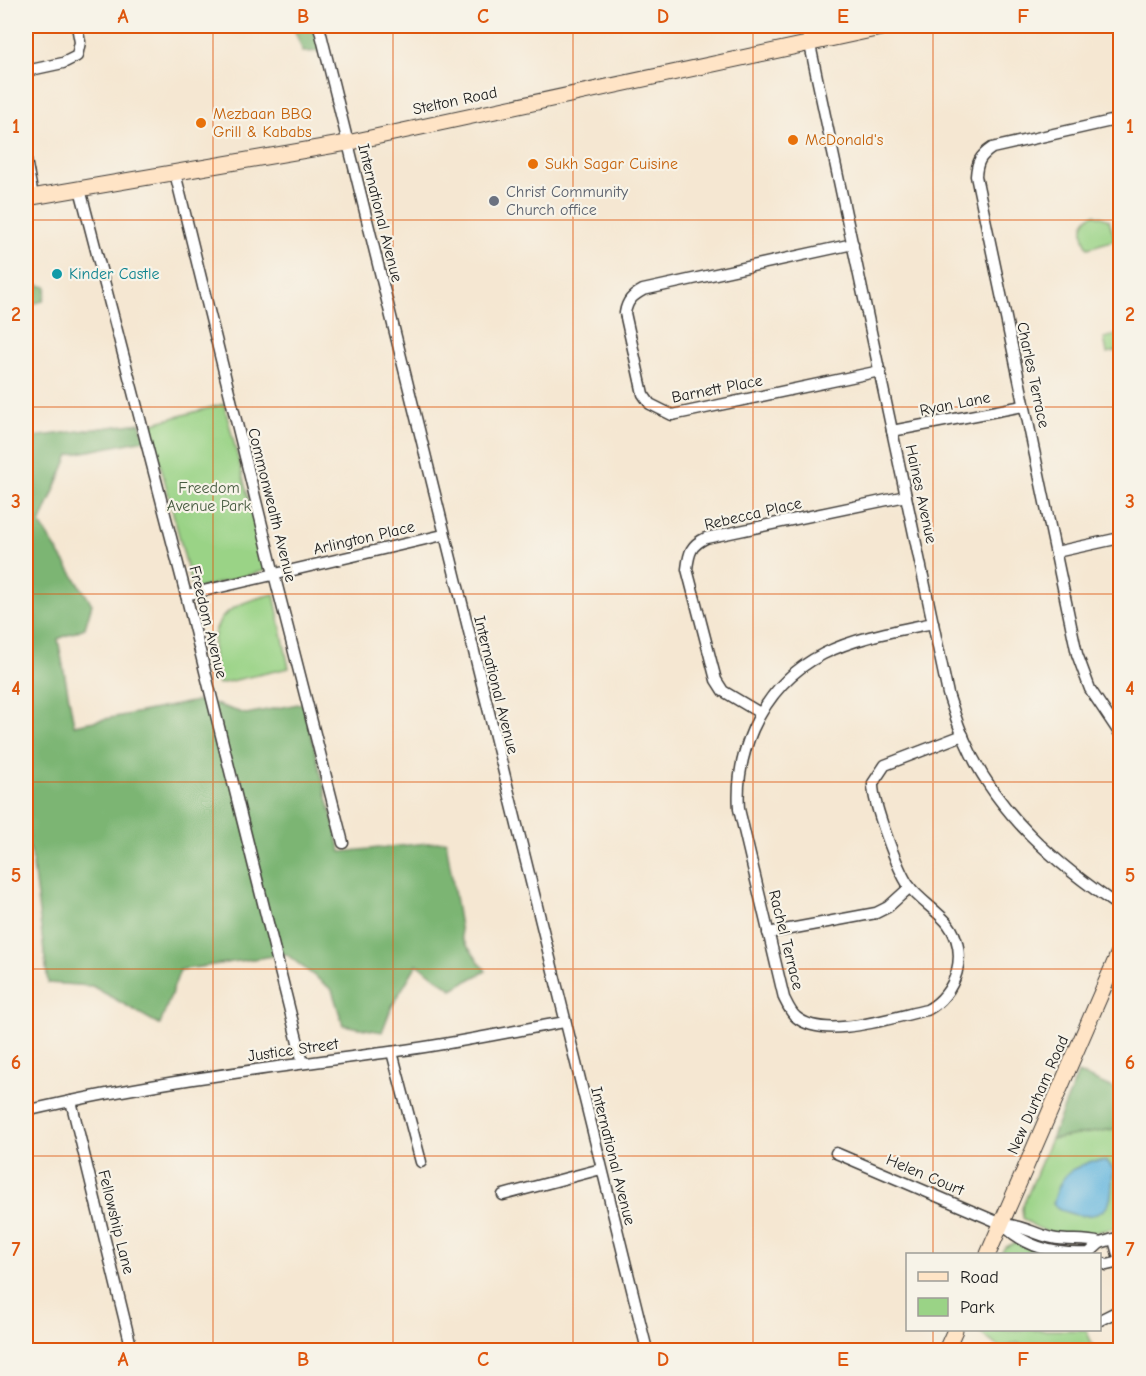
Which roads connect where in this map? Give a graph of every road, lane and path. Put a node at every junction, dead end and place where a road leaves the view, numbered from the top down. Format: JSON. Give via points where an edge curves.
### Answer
{"nodes":[{"id":1,"x":77,"y":26,"type":"edge"},
{"id":2,"x":319,"y":26,"type":"edge"},
{"id":3,"x":807,"y":26,"type":"edge"},
{"id":4,"x":890,"y":26,"type":"edge"},
{"id":5,"x":810,"y":42,"type":"junction"},
{"id":6,"x":26,"y":71,"type":"edge"},
{"id":7,"x":1120,"y":119,"type":"edge"},
{"id":8,"x":347,"y":143,"type":"junction"},
{"id":9,"x":26,"y":160,"type":"edge"},
{"id":10,"x":175,"y":173,"type":"junction"},
{"id":11,"x":80,"y":189,"type":"junction"},
{"id":12,"x":29,"y":197,"type":"edge"},
{"id":13,"x":853,"y":244,"type":"junction"},
{"id":14,"x":880,"y":371,"type":"junction"},
{"id":15,"x":1023,"y":406,"type":"junction"},
{"id":16,"x":892,"y":431,"type":"junction"},
{"id":17,"x":906,"y":496,"type":"junction"},
{"id":18,"x":444,"y":535,"type":"junction"},
{"id":19,"x":1120,"y":538,"type":"edge"},
{"id":20,"x":1056,"y":552,"type":"junction"},
{"id":21,"x":274,"y":574,"type":"junction"},
{"id":22,"x":186,"y":595,"type":"junction"},
{"id":23,"x":933,"y":623,"type":"junction"},
{"id":24,"x":760,"y":713,"type":"junction"},
{"id":25,"x":1120,"y":734,"type":"edge"},
{"id":26,"x":963,"y":735,"type":"junction"},
{"id":27,"x":343,"y":843,"type":"dead end"},
{"id":28,"x":910,"y":887,"type":"junction"},
{"id":29,"x":1120,"y":907,"type":"edge"},
{"id":30,"x":768,"y":933,"type":"junction"},
{"id":31,"x":1120,"y":950,"type":"edge"},
{"id":32,"x":565,"y":1022,"type":"junction"},
{"id":33,"x":392,"y":1052,"type":"junction"},
{"id":34,"x":303,"y":1063,"type":"junction"},
{"id":35,"x":71,"y":1101,"type":"junction"},
{"id":36,"x":26,"y":1111,"type":"edge"},
{"id":37,"x":836,"y":1153,"type":"dead end"},
{"id":38,"x":421,"y":1162,"type":"dead end"},
{"id":39,"x":601,"y":1169,"type":"junction"},
{"id":40,"x":502,"y":1195,"type":"dead end"},
{"id":41,"x":1002,"y":1224,"type":"junction"},
{"id":42,"x":1117,"y":1239,"type":"edge"},
{"id":43,"x":1100,"y":1243,"type":"junction"},
{"id":44,"x":988,"y":1253,"type":"edge"},
{"id":45,"x":1081,"y":1253,"type":"edge"},
{"id":46,"x":1091,"y":1253,"type":"edge"},
{"id":47,"x":1101,"y":1262,"type":"edge"},
{"id":48,"x":1120,"y":1262,"type":"edge"},
{"id":49,"x":1120,"y":1310,"type":"edge"},
{"id":50,"x":1101,"y":1320,"type":"edge"},
{"id":51,"x":954,"y":1331,"type":"edge"},
{"id":52,"x":132,"y":1350,"type":"edge"},
{"id":53,"x":647,"y":1350,"type":"edge"},
{"id":54,"x":946,"y":1350,"type":"edge"}],
"edges":[{"from":1,"to":6,"type":"street","via":[[77,56]]},
{"from":2,"to":8,"type":"street","name":"International Avenue"},
{"from":3,"to":5,"type":"street","name":"Haines Avenue"},
{"from":4,"to":5,"type":"main road","name":"Stelton Road"},
{"from":5,"to":8,"type":"main road","name":"Stelton Road"},
{"from":5,"to":13,"type":"street","name":"Haines Avenue"},
{"from":7,"to":15,"type":"street","name":"Charles Terrace","via":[[992,148],[976,164]]},
{"from":8,"to":10,"type":"main road","name":"Stelton Road"},
{"from":8,"to":18,"type":"street","name":"International Avenue"},
{"from":9,"to":12,"type":"street"},
{"from":10,"to":11,"type":"main road","name":"Stelton Road"},
{"from":10,"to":21,"type":"street","name":"Commonwealth Avenue"},
{"from":11,"to":12,"type":"main road","name":"Stelton Road"},
{"from":11,"to":22,"type":"street","name":"Freedom Avenue"},
{"from":13,"to":14,"type":"street","name":"Haines Avenue"},
{"from":13,"to":14,"type":"street","name":"Barnett Place","via":[[643,290],[633,296],[625,313],[643,394],[650,404],[672,415]]},
{"from":14,"to":16,"type":"street","name":"Haines Avenue"},
{"from":15,"to":16,"type":"street","name":"Ryan Lane"},
{"from":15,"to":20,"type":"street","name":"Charles Terrace"},
{"from":16,"to":17,"type":"street","name":"Haines Avenue"},
{"from":17,"to":23,"type":"street","name":"Haines Avenue"},
{"from":17,"to":24,"type":"street","name":"Rebecca Place","via":[[694,543],[687,569],[716,680],[723,691]]},
{"from":18,"to":21,"type":"street","name":"Arlington Place"},
{"from":18,"to":32,"type":"street","name":"International Avenue"},
{"from":19,"to":20,"type":"street"},
{"from":20,"to":25,"type":"street","name":"Charles Terrace","via":[[1077,654],[1090,689]]},
{"from":21,"to":22,"type":"street","name":"Arlington Place"},
{"from":21,"to":27,"type":"street","name":"Commonwealth Avenue"},
{"from":22,"to":34,"type":"street","name":"Freedom Avenue"},
{"from":23,"to":24,"type":"street","name":"Rachel Terrace","via":[[877,634],[822,654],[778,685]]},
{"from":23,"to":26,"type":"street","name":"Haines Avenue","via":[[948,694]]},
{"from":24,"to":30,"type":"street","name":"Rachel Terrace","via":[[748,739],[737,788]]},
{"from":26,"to":28,"type":"street","name":"Rachel Terrace","via":[[885,765],[873,783],[876,808]]},
{"from":26,"to":29,"type":"street","name":"Haines Avenue","via":[[989,783],[1017,821],[1072,874]]},
{"from":28,"to":30,"type":"street","via":[[876,913]]},
{"from":28,"to":30,"type":"street","name":"Rachel Terrace","via":[[949,925],[956,940],[954,983],[938,1004],[927,1010],[838,1028],[810,1026],[794,1017],[784,998]]},
{"from":31,"to":41,"type":"main road","name":"New Durham Road"},
{"from":32,"to":33,"type":"street","name":"Justice Street"},
{"from":32,"to":39,"type":"street","name":"International Avenue"},
{"from":33,"to":34,"type":"street","name":"Justice Street"},
{"from":33,"to":38,"type":"street"},
{"from":34,"to":35,"type":"street","name":"Justice Street"},
{"from":35,"to":36,"type":"street","name":"Justice Street"},
{"from":35,"to":52,"type":"street","name":"Fellowship Lane"},
{"from":37,"to":41,"type":"street","name":"Helen Court"},
{"from":39,"to":40,"type":"street"},
{"from":39,"to":53,"type":"street","name":"International Avenue"},
{"from":41,"to":43,"type":"street","via":[[1021,1225],[1053,1238]]},
{"from":41,"to":44,"type":"main road","name":"New Durham Road"},
{"from":41,"to":45,"type":"street","via":[[1015,1237],[1043,1249]]},
{"from":42,"to":43,"type":"street"},
{"from":42,"to":48,"type":"street"},
{"from":43,"to":46,"type":"street"},
{"from":47,"to":48,"type":"street"},
{"from":49,"to":50,"type":"street"},
{"from":51,"to":54,"type":"main road"}]}
